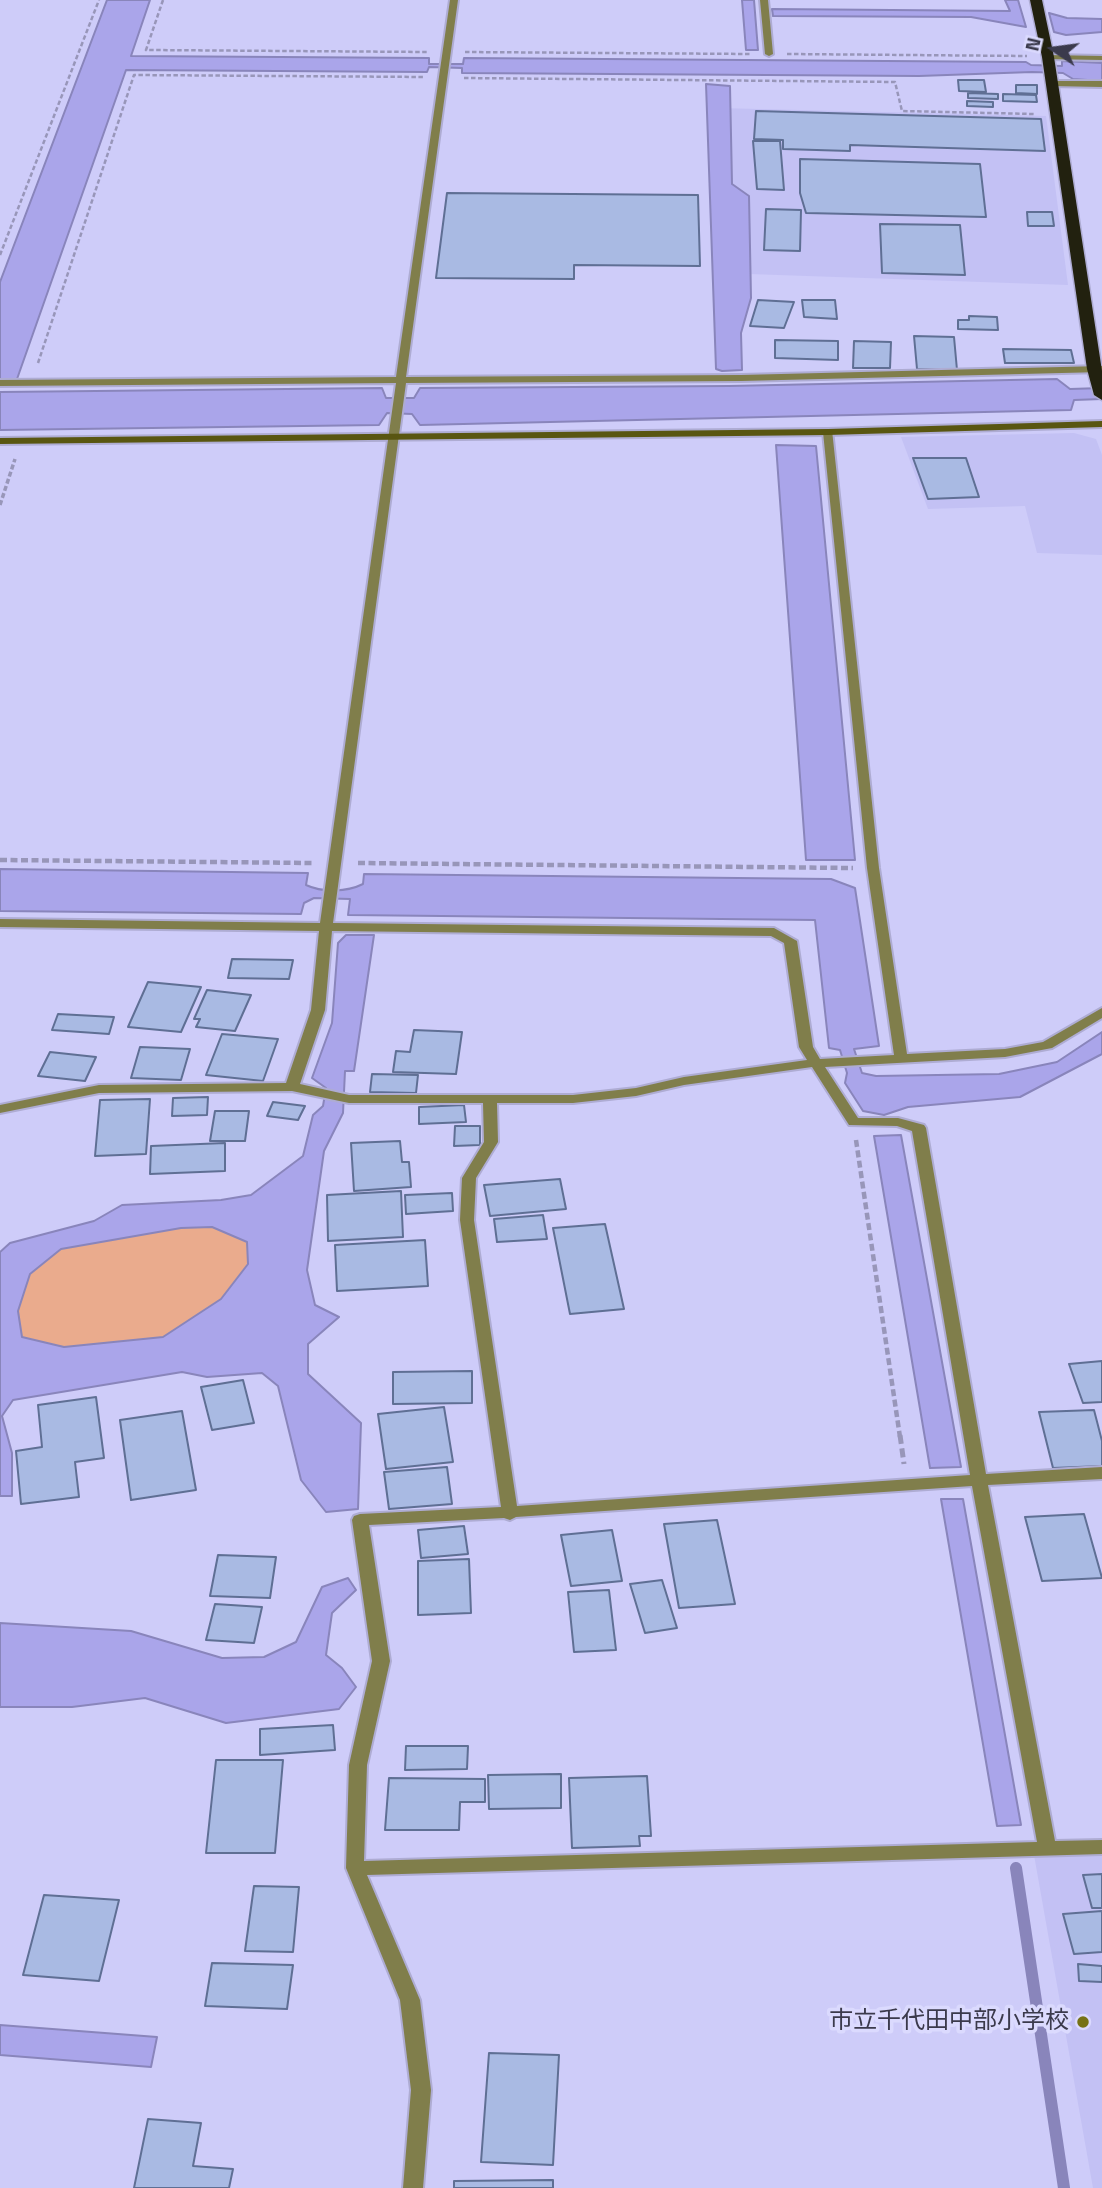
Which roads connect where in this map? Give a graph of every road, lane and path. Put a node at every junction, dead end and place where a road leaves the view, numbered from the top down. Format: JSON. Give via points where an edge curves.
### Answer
{"nodes":[{"id":1,"x":99,"y":0,"type":"edge"},
{"id":2,"x":163,"y":0,"type":"edge"},
{"id":3,"x":454,"y":0,"type":"edge"},
{"id":4,"x":764,"y":0,"type":"edge"},
{"id":5,"x":1036,"y":0,"type":"edge"},
{"id":6,"x":447,"y":52,"type":"junction"},
{"id":7,"x":769,"y":54,"type":"junction"},
{"id":8,"x":1102,"y":58,"type":"edge"},
{"id":9,"x":443,"y":70,"type":"junction"},
{"id":10,"x":1049,"y":70,"type":"junction"},
{"id":11,"x":1102,"y":84,"type":"edge"},
{"id":12,"x":1056,"y":114,"type":"junction"},
{"id":13,"x":0,"y":256,"type":"edge"},
{"id":14,"x":400,"y":379,"type":"junction"},
{"id":15,"x":1099,"y":380,"type":"edge"},
{"id":16,"x":0,"y":383,"type":"edge"},
{"id":17,"x":32,"y":383,"type":"junction"},
{"id":18,"x":1102,"y":424,"type":"edge"},
{"id":19,"x":828,"y":432,"type":"junction"},
{"id":20,"x":394,"y":437,"type":"junction"},
{"id":21,"x":0,"y":442,"type":"edge"},
{"id":22,"x":19,"y":449,"type":"dead end"},
{"id":23,"x":0,"y":505,"type":"edge"},
{"id":24,"x":0,"y":860,"type":"edge"},
{"id":25,"x":334,"y":863,"type":"junction"},
{"id":26,"x":873,"y":868,"type":"junction"},
{"id":27,"x":0,"y":923,"type":"edge"},
{"id":28,"x":325,"y":925,"type":"junction"},
{"id":29,"x":1102,"y":1012,"type":"edge"},
{"id":30,"x":901,"y":1057,"type":"junction"},
{"id":31,"x":814,"y":1063,"type":"junction"},
{"id":32,"x":292,"y":1087,"type":"junction"},
{"id":33,"x":490,"y":1100,"type":"junction"},
{"id":34,"x":0,"y":1110,"type":"edge"},
{"id":35,"x":854,"y":1122,"type":"junction"},
{"id":36,"x":1102,"y":1473,"type":"edge"},
{"id":37,"x":979,"y":1479,"type":"junction"},
{"id":38,"x":908,"y":1485,"type":"junction"},
{"id":39,"x":510,"y":1514,"type":"junction"},
{"id":40,"x":1102,"y":1847,"type":"edge"},
{"id":41,"x":1047,"y":1848,"type":"junction"},
{"id":42,"x":355,"y":1868,"type":"junction"},
{"id":43,"x":413,"y":2188,"type":"edge"}],
"edges":[{"from":1,"to":13,"type":"path"},
{"from":2,"to":6,"type":"path","via":[[146,50]]},
{"from":3,"to":6,"type":"street"},
{"from":4,"to":7,"type":"street"},
{"from":5,"to":10,"type":"highway"},
{"from":6,"to":7,"type":"path"},
{"from":6,"to":9,"type":"street"},
{"from":7,"to":10,"type":"path"},
{"from":8,"to":10,"type":"street"},
{"from":9,"to":12,"type":"path","via":[[895,82],[902,111]]},
{"from":9,"to":14,"type":"street"},
{"from":9,"to":17,"type":"path","via":[[134,75]]},
{"from":10,"to":11,"type":"street"},
{"from":10,"to":12,"type":"highway"},
{"from":12,"to":15,"type":"highway"},
{"from":14,"to":15,"type":"street"},
{"from":14,"to":17,"type":"street"},
{"from":14,"to":20,"type":"street"},
{"from":16,"to":17,"type":"street"},
{"from":18,"to":19,"type":"street"},
{"from":19,"to":20,"type":"street"},
{"from":19,"to":26,"type":"street"},
{"from":20,"to":21,"type":"street"},
{"from":20,"to":25,"type":"street"},
{"from":22,"to":23,"type":"path"},
{"from":24,"to":25,"type":"path"},
{"from":25,"to":26,"type":"path"},
{"from":25,"to":28,"type":"street"},
{"from":26,"to":30,"type":"street"},
{"from":27,"to":28,"type":"street"},
{"from":28,"to":31,"type":"street","via":[[774,932],[790,941],[806,1047]]},
{"from":28,"to":32,"type":"street","via":[[318,1010]]},
{"from":29,"to":30,"type":"street","via":[[1047,1045],[1005,1053]]},
{"from":30,"to":31,"type":"street"},
{"from":31,"to":33,"type":"street","via":[[573,1099]]},
{"from":31,"to":35,"type":"street"},
{"from":32,"to":33,"type":"street","via":[[349,1099]]},
{"from":32,"to":34,"type":"street","via":[[99,1089]]},
{"from":33,"to":39,"type":"street","via":[[491,1142],[469,1178],[467,1220]]},
{"from":35,"to":37,"type":"street","via":[[898,1122],[919,1128]]},
{"from":35,"to":38,"type":"path"},
{"from":36,"to":37,"type":"street"},
{"from":37,"to":38,"type":"street"},
{"from":37,"to":41,"type":"street"},
{"from":38,"to":39,"type":"street"},
{"from":39,"to":42,"type":"street","via":[[360,1520],[381,1661],[358,1765]]},
{"from":40,"to":41,"type":"street"},
{"from":41,"to":42,"type":"street"},
{"from":42,"to":43,"type":"street","via":[[410,2000],[421,2091]]}]}
